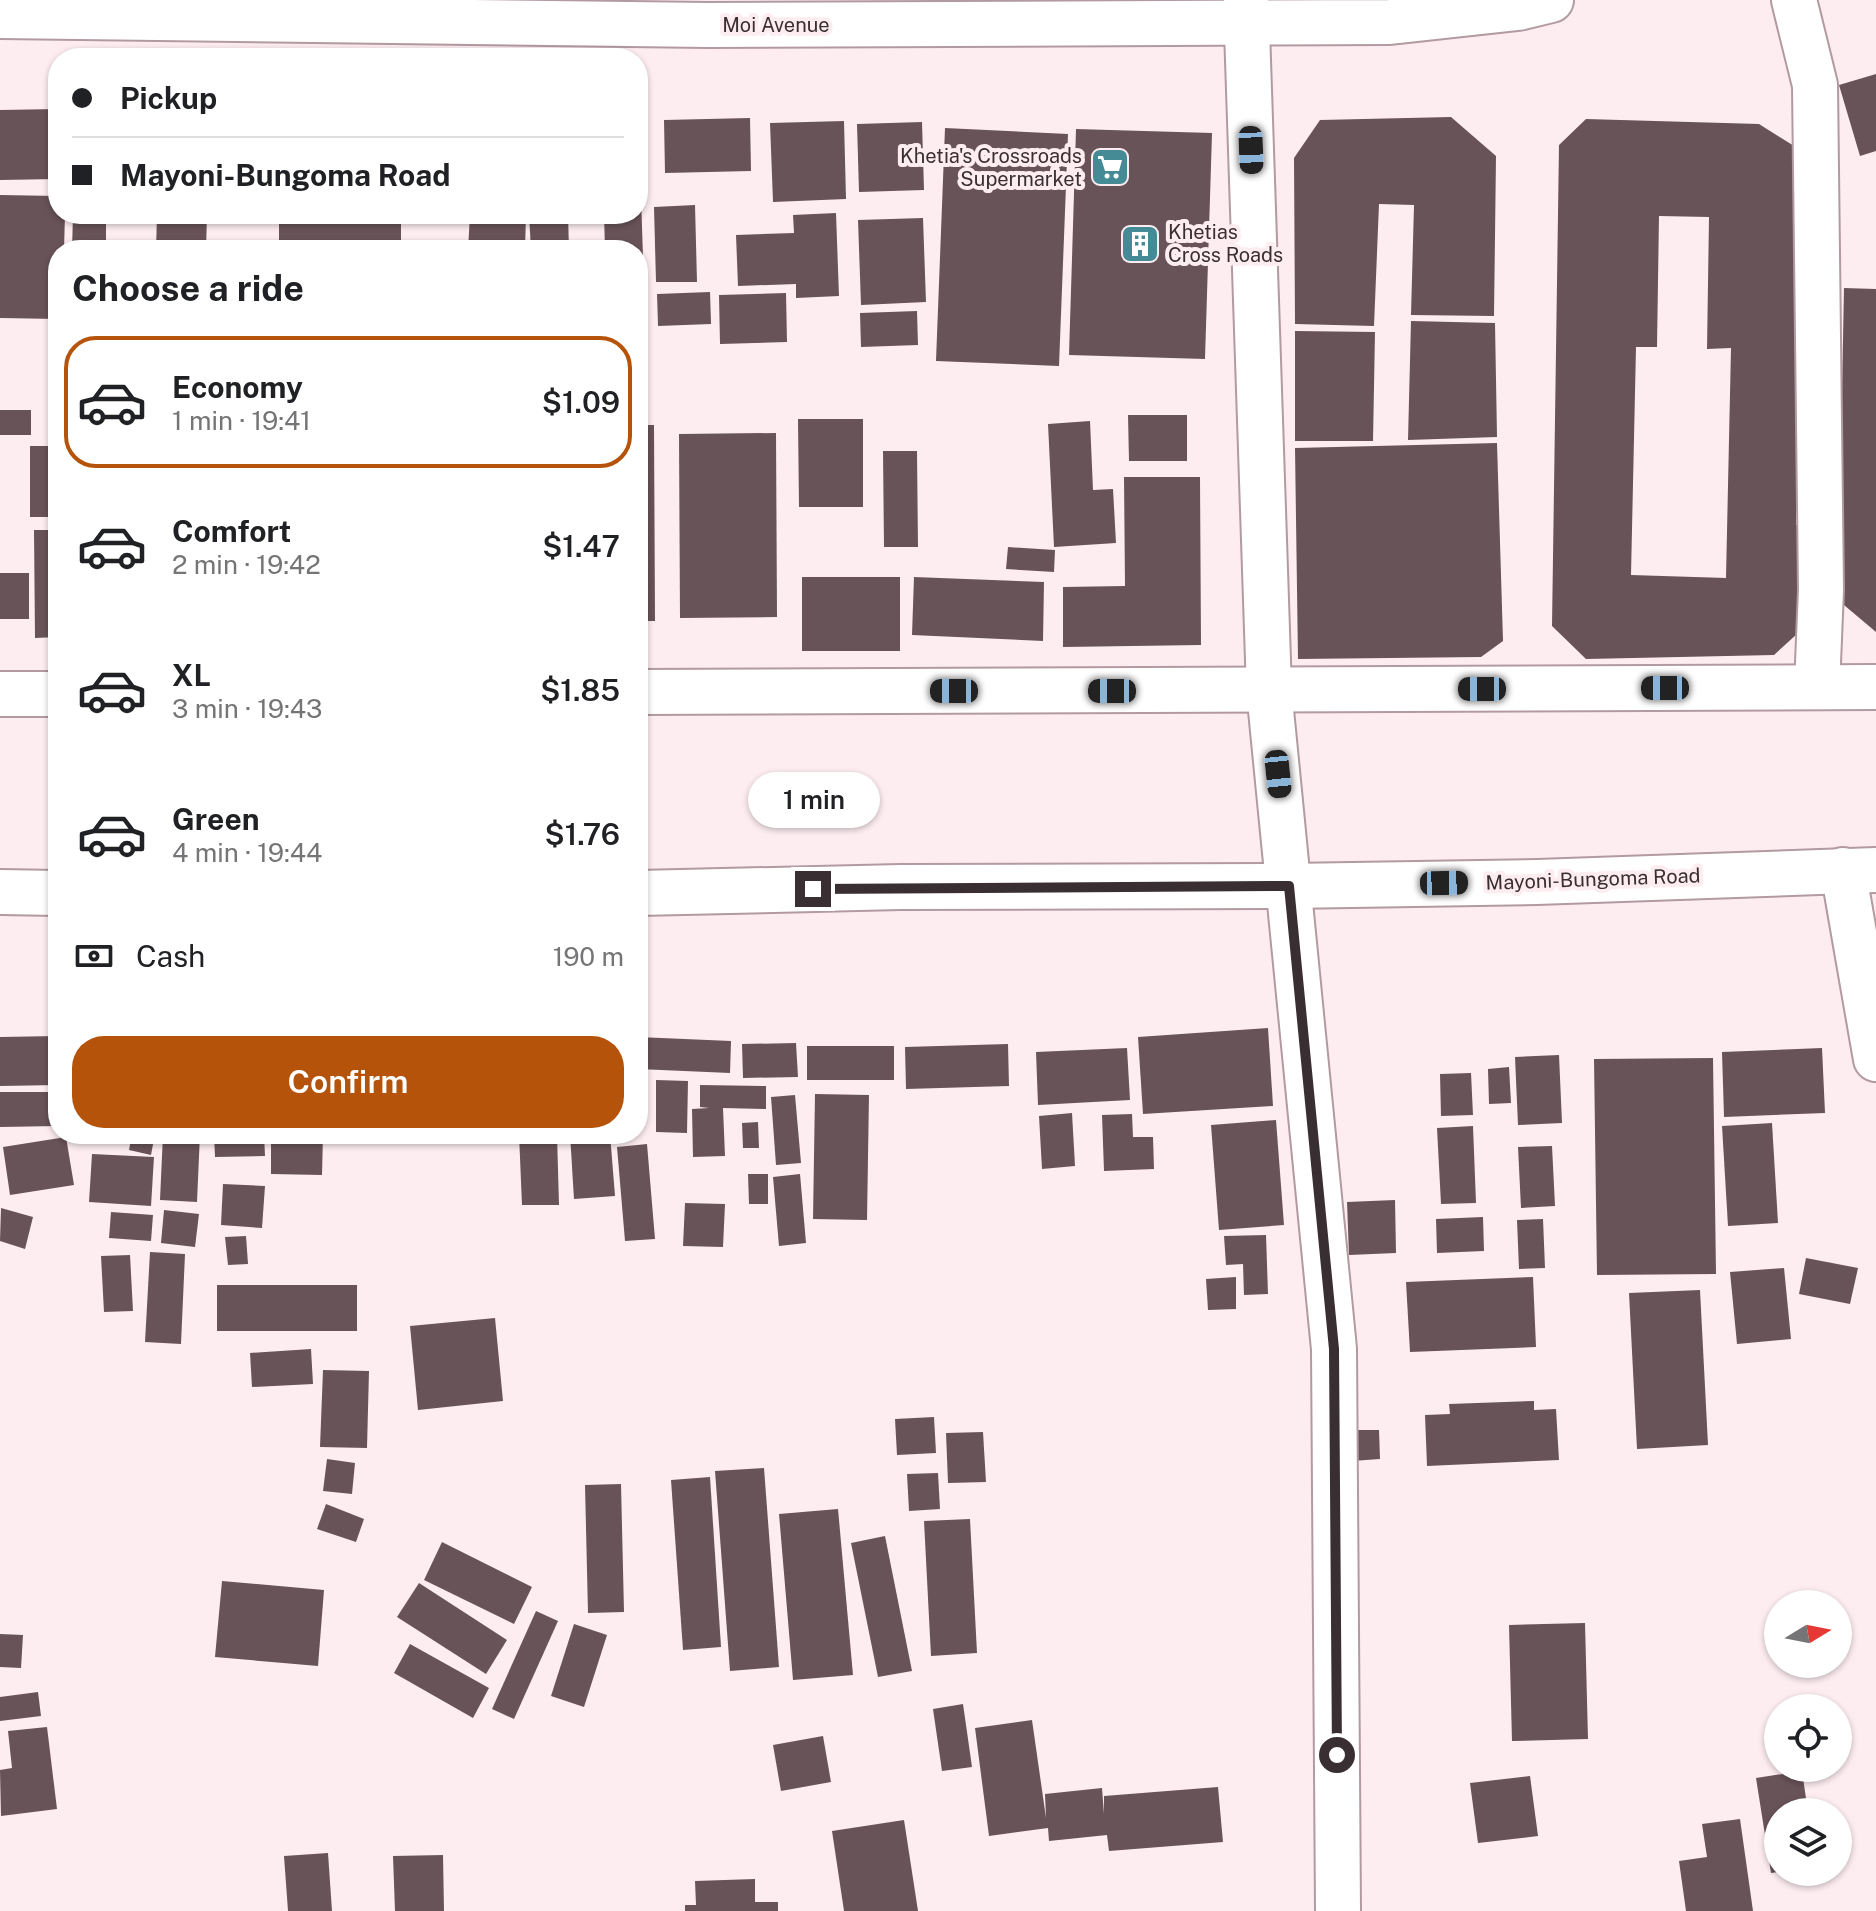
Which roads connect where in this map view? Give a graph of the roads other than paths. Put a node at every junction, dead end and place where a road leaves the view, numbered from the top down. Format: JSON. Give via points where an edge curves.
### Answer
{"nodes":[{"id":1,"x":1551,"y":0,"type":"edge"},
{"id":2,"x":1794,"y":0,"type":"edge"},
{"id":3,"x":235,"y":10,"type":"edge"},
{"id":4,"x":1246,"y":12,"type":"edge"},
{"id":5,"x":0,"y":16,"type":"edge"},
{"id":6,"x":1817,"y":687,"type":"junction"},
{"id":7,"x":1876,"y":687,"type":"edge"},
{"id":8,"x":1269,"y":690,"type":"junction"},
{"id":9,"x":648,"y":692,"type":"edge"},
{"id":10,"x":0,"y":694,"type":"edge"},
{"id":11,"x":48,"y":694,"type":"edge"},
{"id":12,"x":1860,"y":870,"type":"edge"},
{"id":13,"x":1289,"y":886,"type":"junction"},
{"id":14,"x":0,"y":892,"type":"edge"},
{"id":15,"x":48,"y":893,"type":"edge"},
{"id":16,"x":648,"y":893,"type":"edge"},
{"id":17,"x":1876,"y":1059,"type":"edge"},
{"id":18,"x":1338,"y":1911,"type":"edge"}],
"edges":[{"from":1,"to":4,"type":"street","name":"Moi Avenue","via":[[1390,22]]},
{"from":2,"to":6,"type":"street","via":[[1815,85],[1821,590]]},
{"from":3,"to":4,"type":"street","name":"Moi Avenue","via":[[708,25]]},
{"from":3,"to":5,"type":"street","name":"Moi Avenue"},
{"from":4,"to":8,"type":"street"},
{"from":6,"to":7,"type":"street"},
{"from":6,"to":8,"type":"street"},
{"from":8,"to":9,"type":"street"},
{"from":8,"to":13,"type":"street"},
{"from":10,"to":11,"type":"street"},
{"from":12,"to":13,"type":"street","name":"Mayoni-Bungoma Road"},
{"from":12,"to":17,"type":"street"},
{"from":13,"to":16,"type":"street","name":"Mayoni-Bungoma Road"},
{"from":13,"to":18,"type":"street","via":[[1334,1349]]},
{"from":14,"to":15,"type":"street"}]}
